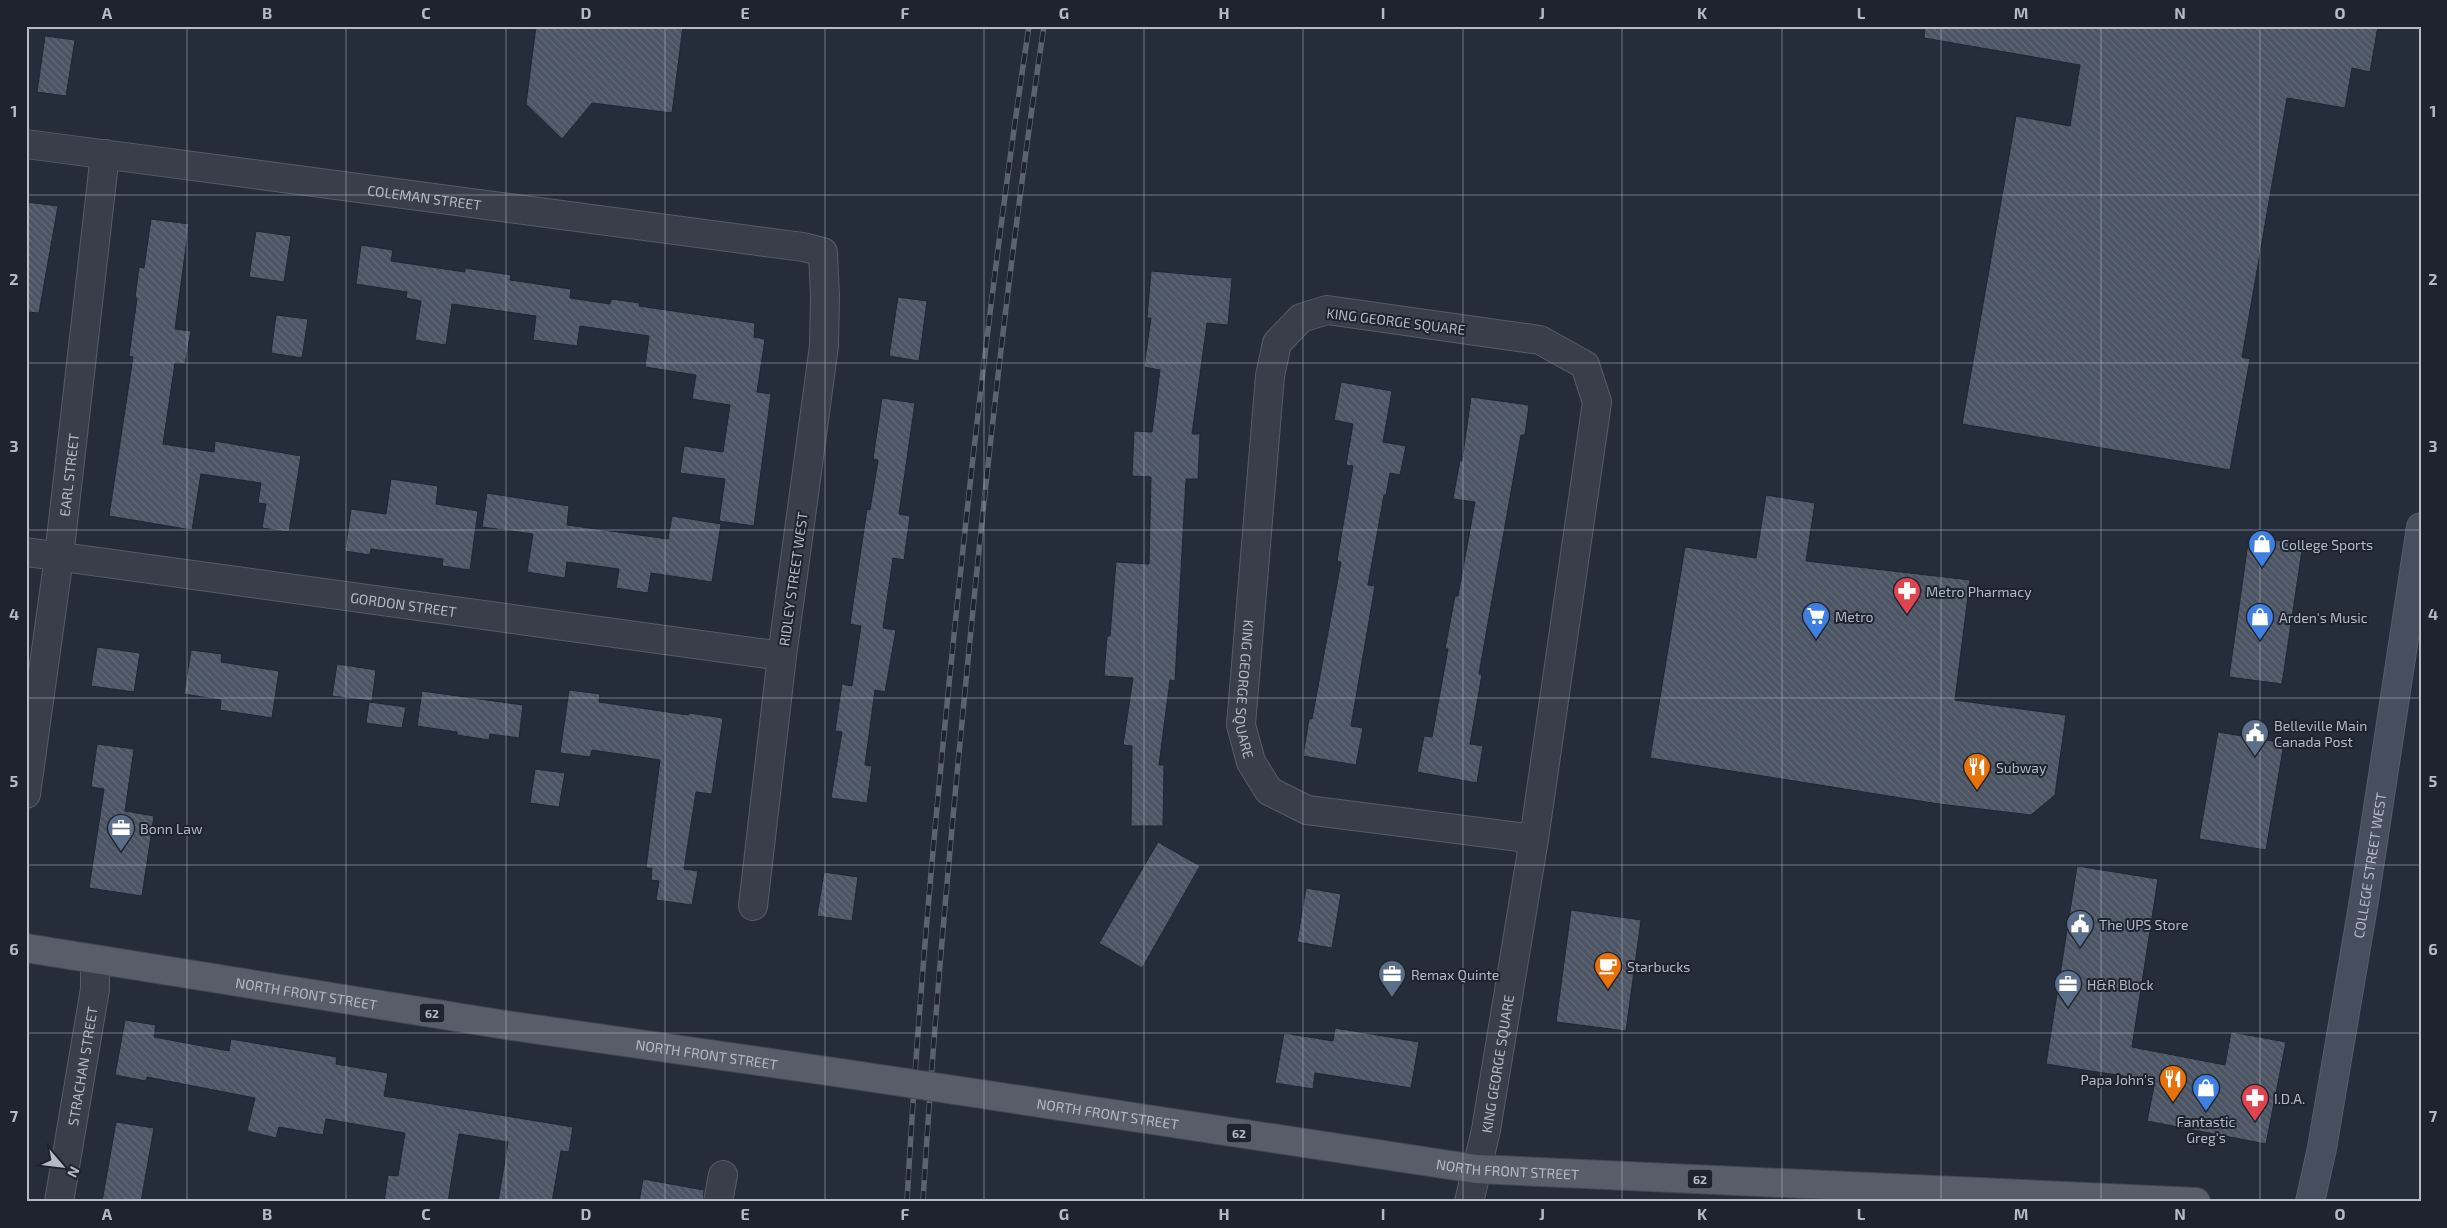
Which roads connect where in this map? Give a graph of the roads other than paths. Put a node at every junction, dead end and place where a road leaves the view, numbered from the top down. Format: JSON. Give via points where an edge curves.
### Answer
{"nodes":[{"id":1,"x":26,"y":144,"type":"edge"},
{"id":2,"x":105,"y":154,"type":"junction"},
{"id":3,"x":823,"y":252,"type":"joint"},
{"id":4,"x":2421,"y":527,"type":"edge"},
{"id":5,"x":26,"y":552,"type":"edge"},
{"id":6,"x":59,"y":557,"type":"junction"},
{"id":7,"x":782,"y":656,"type":"junction"},
{"id":8,"x":26,"y":794,"type":"edge"},
{"id":9,"x":1534,"y":840,"type":"junction"},
{"id":10,"x":753,"y":906,"type":"dead end"},
{"id":11,"x":26,"y":948,"type":"edge"},
{"id":12,"x":95,"y":960,"type":"junction"},
{"id":13,"x":1476,"y":1169,"type":"junction"},
{"id":14,"x":723,"y":1175,"type":"dead end"},
{"id":15,"x":60,"y":1202,"type":"edge"},
{"id":16,"x":718,"y":1202,"type":"edge"},
{"id":17,"x":1469,"y":1202,"type":"edge"},
{"id":18,"x":2196,"y":1202,"type":"edge"},
{"id":19,"x":2310,"y":1202,"type":"edge"}],
"edges":[{"from":1,"to":2,"type":"street","name":"COLEMAN STREET"},
{"from":2,"to":3,"type":"street","name":"COLEMAN STREET","via":[[670,228]]},
{"from":2,"to":6,"type":"street","name":"EARL STREET"},
{"from":3,"to":7,"type":"street","name":"RIDLEY STREET WEST","via":[[824,346]]},
{"from":4,"to":19,"type":"main road","name":"COLLEGE STREET WEST","via":[[2364,900]]},
{"from":5,"to":6,"type":"street","name":"GORDON STREET"},
{"from":6,"to":7,"type":"street","name":"GORDON STREET"},
{"from":6,"to":8,"type":"street","name":"EARL STREET"},
{"from":7,"to":10,"type":"street","name":"RIDLEY STREET WEST"},
{"from":9,"to":9,"type":"street","name":"KING GEORGE SQUARE","via":[[1308,810],[1269,791],[1252,762],[1241,724],[1270,376],[1277,343],[1300,318],[1326,310],[1540,340],[1585,365],[1597,402]]},
{"from":9,"to":13,"type":"street","name":"KING GEORGE SQUARE","via":[[1486,1130]]},
{"from":11,"to":12,"type":"main road","name":"NORTH FRONT STREET","number":"62"},
{"from":12,"to":13,"type":"main road","name":"NORTH FRONT STREET","number":"62","bridge":true,"via":[[506,1025]]},
{"from":12,"to":15,"type":"street","name":"STRACHAN STREET","via":[[95,989]]},
{"from":13,"to":17,"type":"street","name":"KING GEORGE SQUARE"},
{"from":13,"to":18,"type":"main road","name":"NORTH FRONT STREET","number":"62"},
{"from":14,"to":16,"type":"street"}]}
